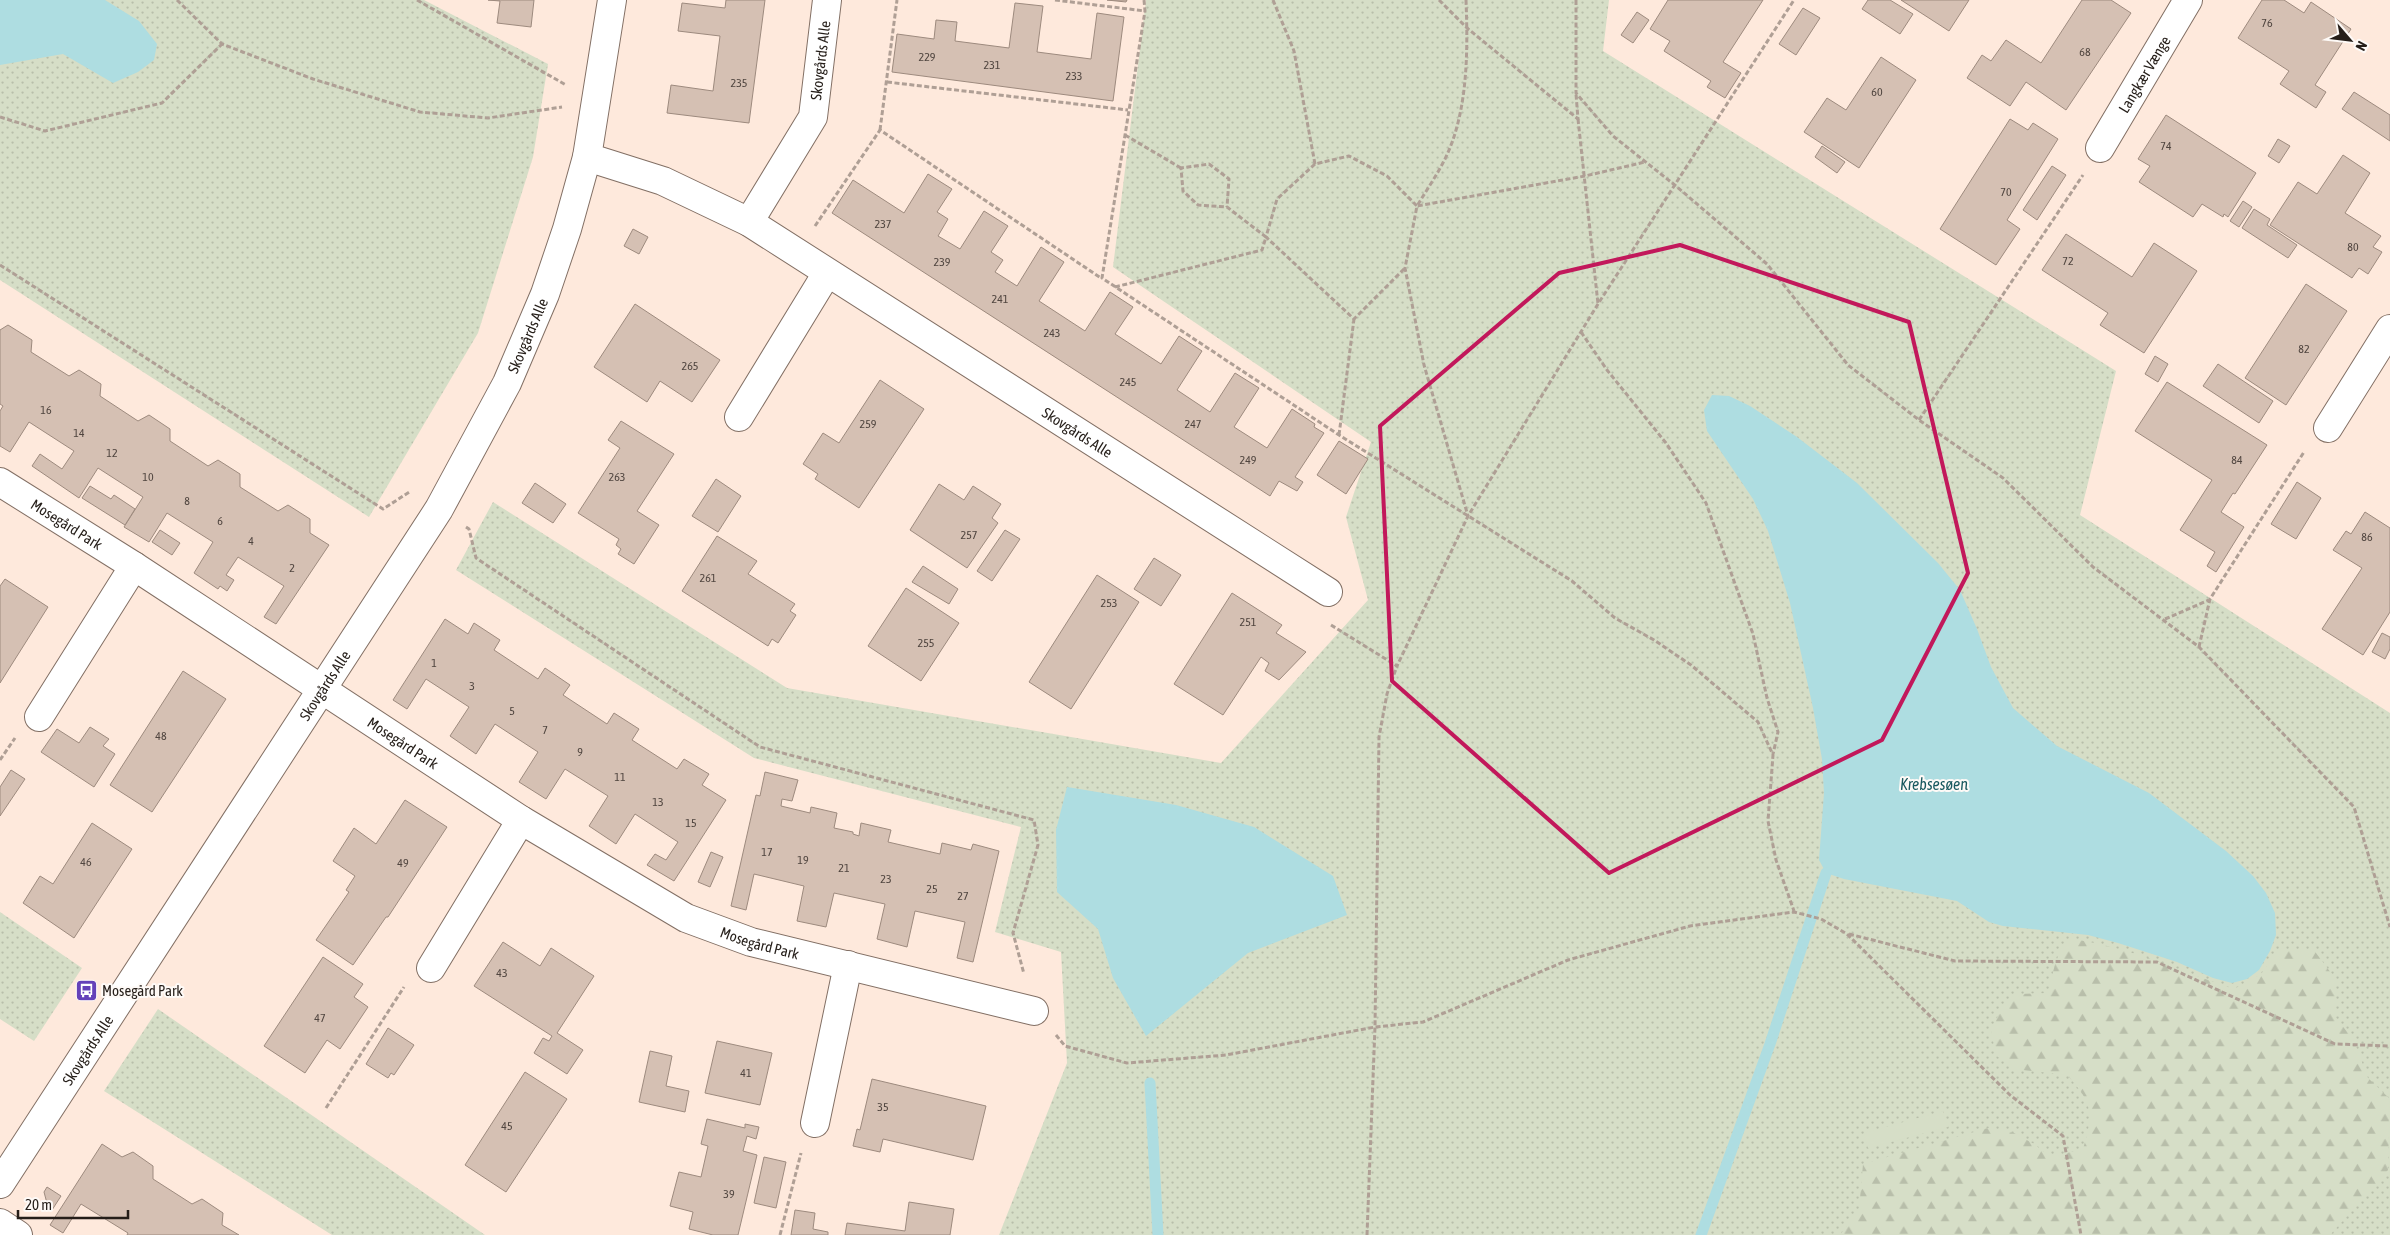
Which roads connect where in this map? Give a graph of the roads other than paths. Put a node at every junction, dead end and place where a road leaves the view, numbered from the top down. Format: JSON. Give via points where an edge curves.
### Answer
{"nodes":[{"id":1,"x":612,"y":0,"type":"edge"},
{"id":2,"x":827,"y":0,"type":"edge"},
{"id":3,"x":2188,"y":0,"type":"edge"},
{"id":4,"x":2100,"y":148,"type":"road end"},
{"id":5,"x":586,"y":157,"type":"junction"},
{"id":6,"x":749,"y":222,"type":"junction"},
{"id":7,"x":827,"y":273,"type":"junction"},
{"id":8,"x":2390,"y":329,"type":"edge"},
{"id":9,"x":739,"y":418,"type":"dead end"},
{"id":10,"x":2328,"y":428,"type":"road end"},
{"id":11,"x":0,"y":482,"type":"edge"},
{"id":12,"x":134,"y":566,"type":"junction"},
{"id":13,"x":1328,"y":592,"type":"road end"},
{"id":14,"x":321,"y":688,"type":"junction"},
{"id":15,"x":39,"y":717,"type":"dead end"},
{"id":16,"x":521,"y":820,"type":"junction"},
{"id":17,"x":848,"y":965,"type":"junction"},
{"id":18,"x":432,"y":968,"type":"road end"},
{"id":19,"x":1034,"y":1011,"type":"road end"},
{"id":20,"x":815,"y":1123,"type":"road end"},
{"id":21,"x":0,"y":1184,"type":"edge"},
{"id":22,"x":0,"y":1223,"type":"edge"},
{"id":23,"x":18,"y":1235,"type":"edge"}],
"edges":[{"from":1,"to":5,"type":"street","name":"Skovgårds Alle"},
{"from":2,"to":6,"type":"street","name":"Skovgårds Alle","via":[[814,117]]},
{"from":3,"to":4,"type":"street","name":"Langkær Vænge"},
{"from":5,"to":6,"type":"street","name":"Skovgårds Alle","via":[[663,181]]},
{"from":5,"to":14,"type":"street","name":"Skovgårds Alle","via":[[567,229],[507,383],[439,509]]},
{"from":6,"to":7,"type":"street","name":"Skovgårds Alle"},
{"from":7,"to":9,"type":"street"},
{"from":7,"to":13,"type":"street","name":"Skovgårds Alle"},
{"from":8,"to":10,"type":"street"},
{"from":11,"to":12,"type":"street","name":"Mosegård Park"},
{"from":12,"to":14,"type":"street","name":"Mosegård Park"},
{"from":12,"to":15,"type":"street"},
{"from":14,"to":16,"type":"street","name":"Mosegård Park"},
{"from":14,"to":21,"type":"street","name":"Skovgårds Alle"},
{"from":16,"to":17,"type":"street","name":"Mosegård Park","via":[[686,918],[752,942]]},
{"from":16,"to":18,"type":"street"},
{"from":17,"to":19,"type":"street","name":"Mosegård Park"},
{"from":17,"to":20,"type":"street"},
{"from":22,"to":23,"type":"street"}]}
